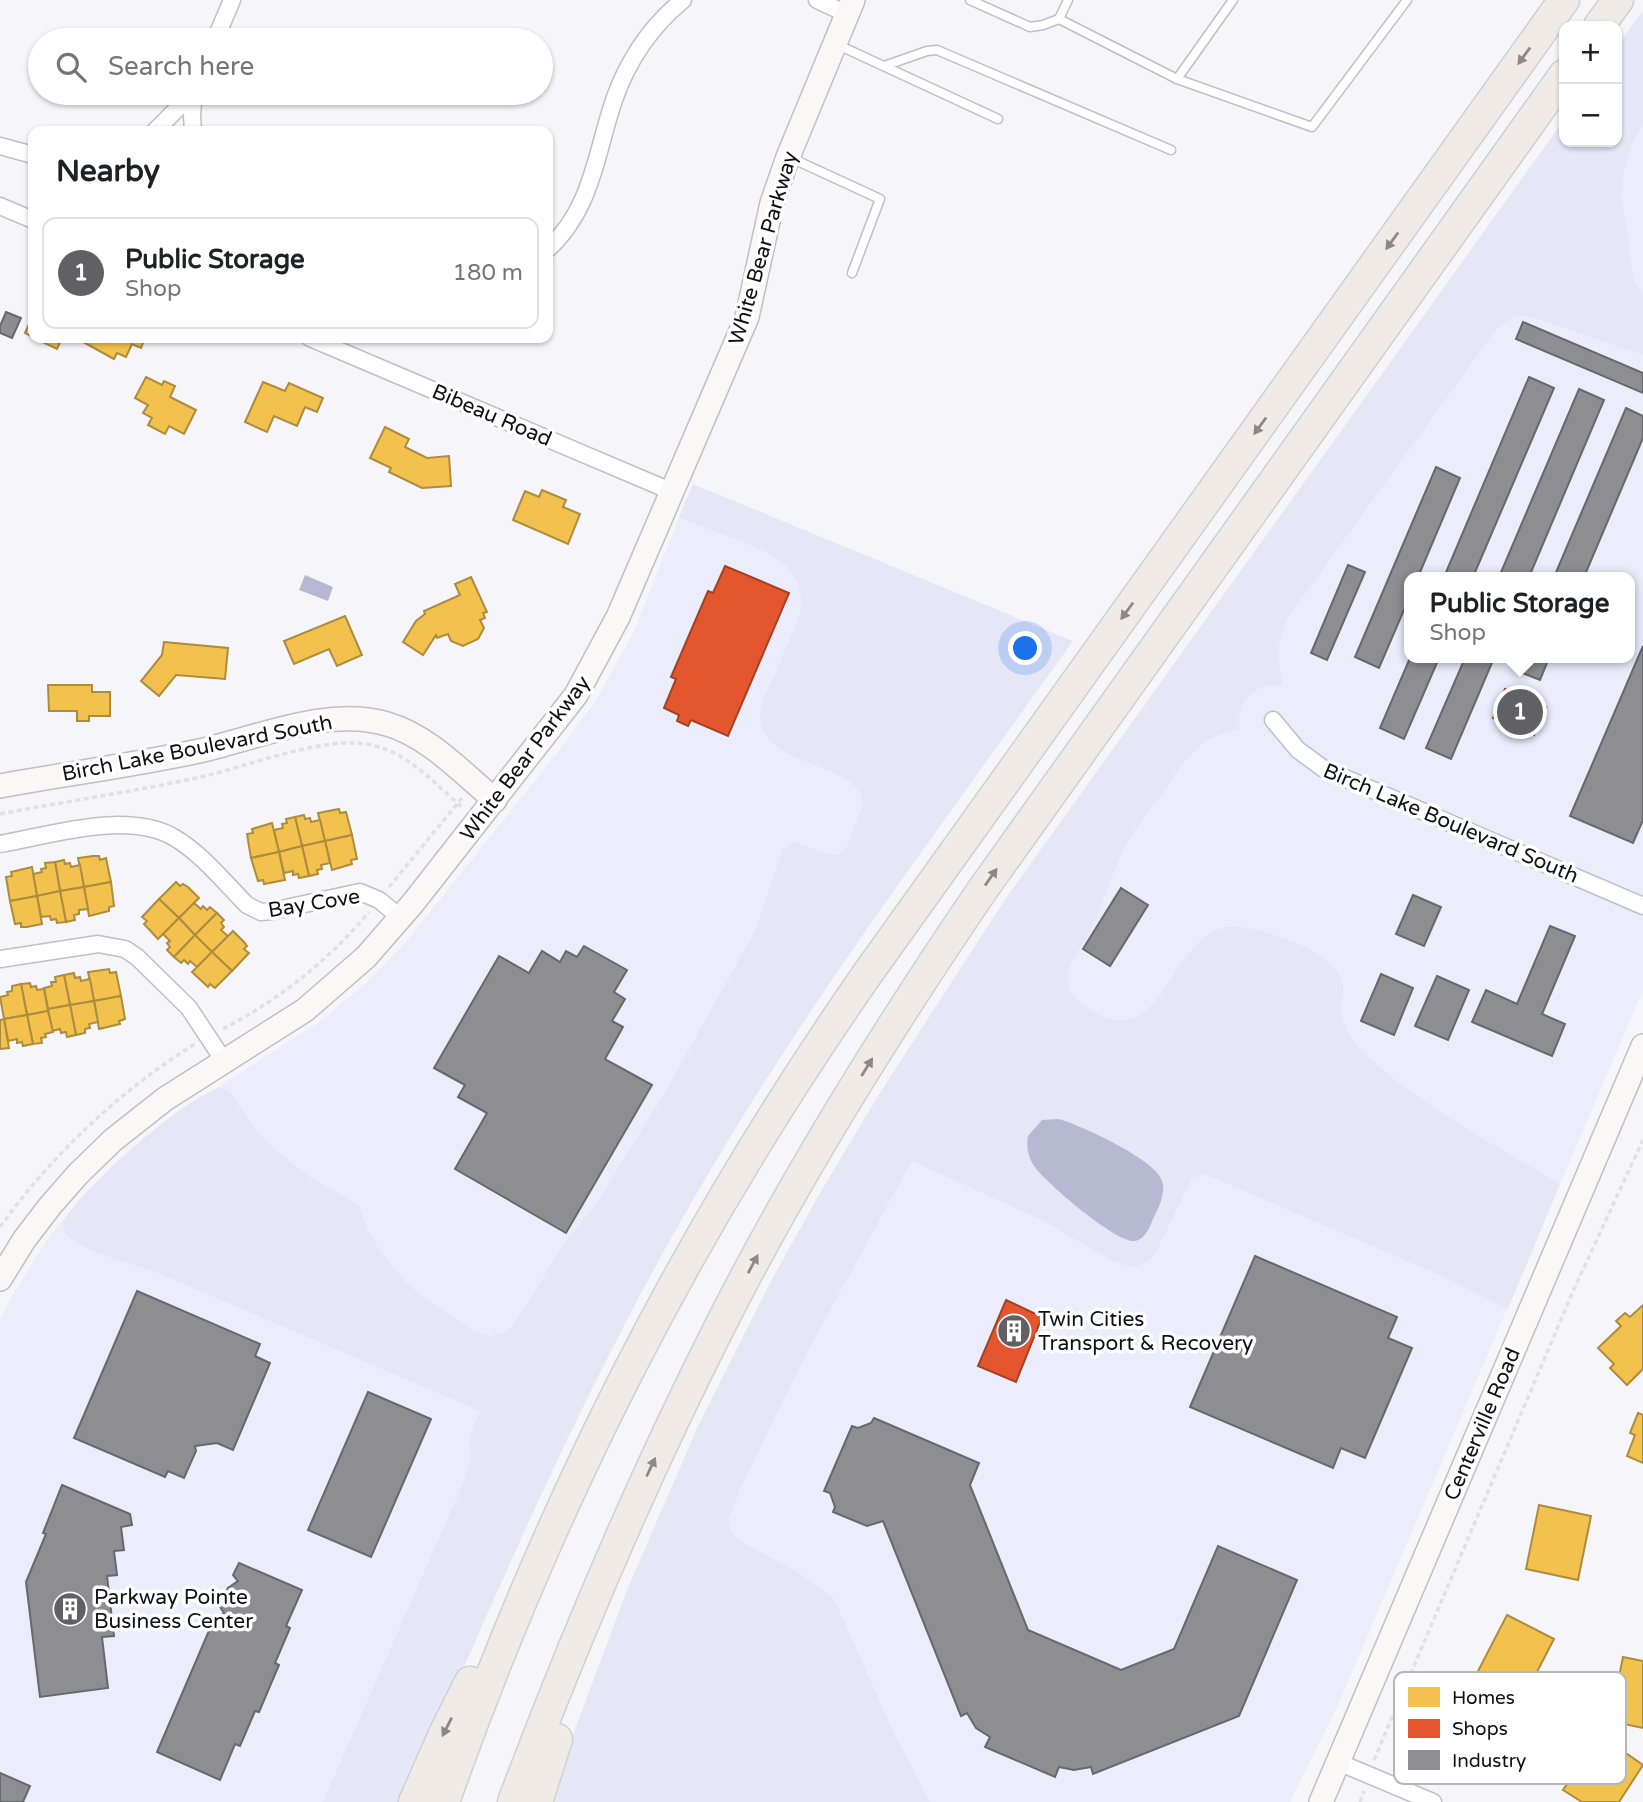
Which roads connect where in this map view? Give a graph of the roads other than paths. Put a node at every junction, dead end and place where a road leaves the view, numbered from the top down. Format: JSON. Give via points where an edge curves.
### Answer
{"nodes":[{"id":1,"x":232,"y":0,"type":"edge"},
{"id":2,"x":683,"y":0,"type":"edge"},
{"id":3,"x":817,"y":0,"type":"edge"},
{"id":4,"x":970,"y":0,"type":"edge"},
{"id":5,"x":1068,"y":0,"type":"edge"},
{"id":6,"x":1233,"y":0,"type":"edge"},
{"id":7,"x":1407,"y":0,"type":"edge"},
{"id":8,"x":1564,"y":0,"type":"edge"},
{"id":9,"x":1618,"y":0,"type":"edge"},
{"id":10,"x":850,"y":7,"type":"edge"},
{"id":11,"x":1059,"y":19,"type":"junction"},
{"id":12,"x":1603,"y":21,"type":"edge"},
{"id":13,"x":220,"y":28,"type":"edge"},
{"id":14,"x":836,"y":44,"type":"junction"},
{"id":15,"x":884,"y":66,"type":"junction"},
{"id":16,"x":1177,"y":79,"type":"junction"},
{"id":17,"x":1559,"y":82,"type":"edge"},
{"id":18,"x":181,"y":105,"type":"edge"},
{"id":19,"x":192,"y":105,"type":"edge"},
{"id":20,"x":998,"y":119,"type":"dead end"},
{"id":21,"x":160,"y":126,"type":"edge"},
{"id":22,"x":193,"y":126,"type":"edge"},
{"id":23,"x":0,"y":146,"type":"edge"},
{"id":24,"x":1171,"y":150,"type":"dead end"},
{"id":25,"x":28,"y":154,"type":"edge"},
{"id":26,"x":788,"y":157,"type":"junction"},
{"id":27,"x":0,"y":206,"type":"edge"},
{"id":28,"x":28,"y":218,"type":"edge"},
{"id":29,"x":553,"y":243,"type":"edge"},
{"id":30,"x":852,"y":273,"type":"dead end"},
{"id":31,"x":322,"y":343,"type":"edge"},
{"id":32,"x":673,"y":492,"type":"junction"},
{"id":33,"x":1273,"y":720,"type":"dead end"},
{"id":34,"x":0,"y":786,"type":"edge"},
{"id":35,"x":495,"y":800,"type":"junction"},
{"id":36,"x":0,"y":844,"type":"edge"},
{"id":37,"x":1643,"y":906,"type":"edge"},
{"id":38,"x":401,"y":918,"type":"junction"},
{"id":39,"x":0,"y":958,"type":"edge"},
{"id":40,"x":1643,"y":1046,"type":"edge"},
{"id":41,"x":224,"y":1061,"type":"junction"},
{"id":42,"x":0,"y":1279,"type":"edge"},
{"id":43,"x":568,"y":1492,"type":"junction"},
{"id":44,"x":628,"y":1518,"type":"junction"},
{"id":45,"x":1338,"y":1762,"type":"junction"},
{"id":46,"x":414,"y":1802,"type":"edge"},
{"id":47,"x":444,"y":1802,"type":"edge"},
{"id":48,"x":513,"y":1802,"type":"edge"},
{"id":49,"x":537,"y":1802,"type":"edge"},
{"id":50,"x":1321,"y":1802,"type":"edge"},
{"id":51,"x":1433,"y":1802,"type":"edge"}],
"edges":[{"from":1,"to":13,"type":"street"},
{"from":2,"to":29,"type":"street","via":[[661,18],[625,72],[588,193]]},
{"from":3,"to":10,"type":"street"},
{"from":4,"to":11,"type":"lane","via":[[1030,27]]},
{"from":5,"to":11,"type":"lane"},
{"from":6,"to":16,"type":"lane"},
{"from":7,"to":16,"type":"lane","via":[[1312,127]]},
{"from":8,"to":43,"type":"highway","one_way":true,"via":[[820,1043],[684,1264]]},
{"from":9,"to":12,"type":"highway"},
{"from":10,"to":14,"type":"street","name":"White Bear Parkway"},
{"from":11,"to":16,"type":"lane"},
{"from":14,"to":15,"type":"lane"},
{"from":14,"to":26,"type":"street","name":"White Bear Parkway"},
{"from":15,"to":20,"type":"lane"},
{"from":15,"to":24,"type":"lane","via":[[937,50]]},
{"from":44,"to":17,"type":"highway","one_way":true,"via":[[760,1251],[918,986]]},
{"from":18,"to":21,"type":"street"},
{"from":19,"to":22,"type":"street"},
{"from":23,"to":25,"type":"street"},
{"from":26,"to":30,"type":"lane","via":[[880,199]]},
{"from":26,"to":32,"type":"street","name":"White Bear Parkway","via":[[772,202],[747,317]]},
{"from":27,"to":28,"type":"street"},
{"from":31,"to":32,"type":"street","name":"Bibeau Road"},
{"from":32,"to":35,"type":"street","name":"White Bear Parkway","via":[[593,667],[566,710]]},
{"from":33,"to":37,"type":"street","name":"Birch Lake Boulevard South","via":[[1298,750],[1324,769]]},
{"from":34,"to":35,"type":"street","name":"Birch Lake Boulevard South","via":[[353,718],[386,723],[412,735]]},
{"from":35,"to":38,"type":"street","name":"White Bear Parkway"},
{"from":36,"to":38,"type":"street","name":"Bay Cove","via":[[110,825],[148,827],[182,843],[261,912],[360,892],[376,897]]},
{"from":38,"to":41,"type":"street","name":"White Bear Parkway","via":[[324,994]]},
{"from":39,"to":41,"type":"street","via":[[98,944],[125,949],[189,1008]]},
{"from":40,"to":45,"type":"street","name":"Centerville Road"},
{"from":41,"to":42,"type":"street","name":"White Bear Parkway","via":[[155,1106],[92,1160],[39,1219]]},
{"from":43,"to":46,"type":"highway","one_way":true},
{"from":43,"to":47,"type":"highway","via":[[505,1639]]},
{"from":44,"to":48,"type":"highway"},
{"from":44,"to":49,"type":"highway"},
{"from":45,"to":50,"type":"street","name":"Centerville Road"},
{"from":45,"to":51,"type":"street"}]}
